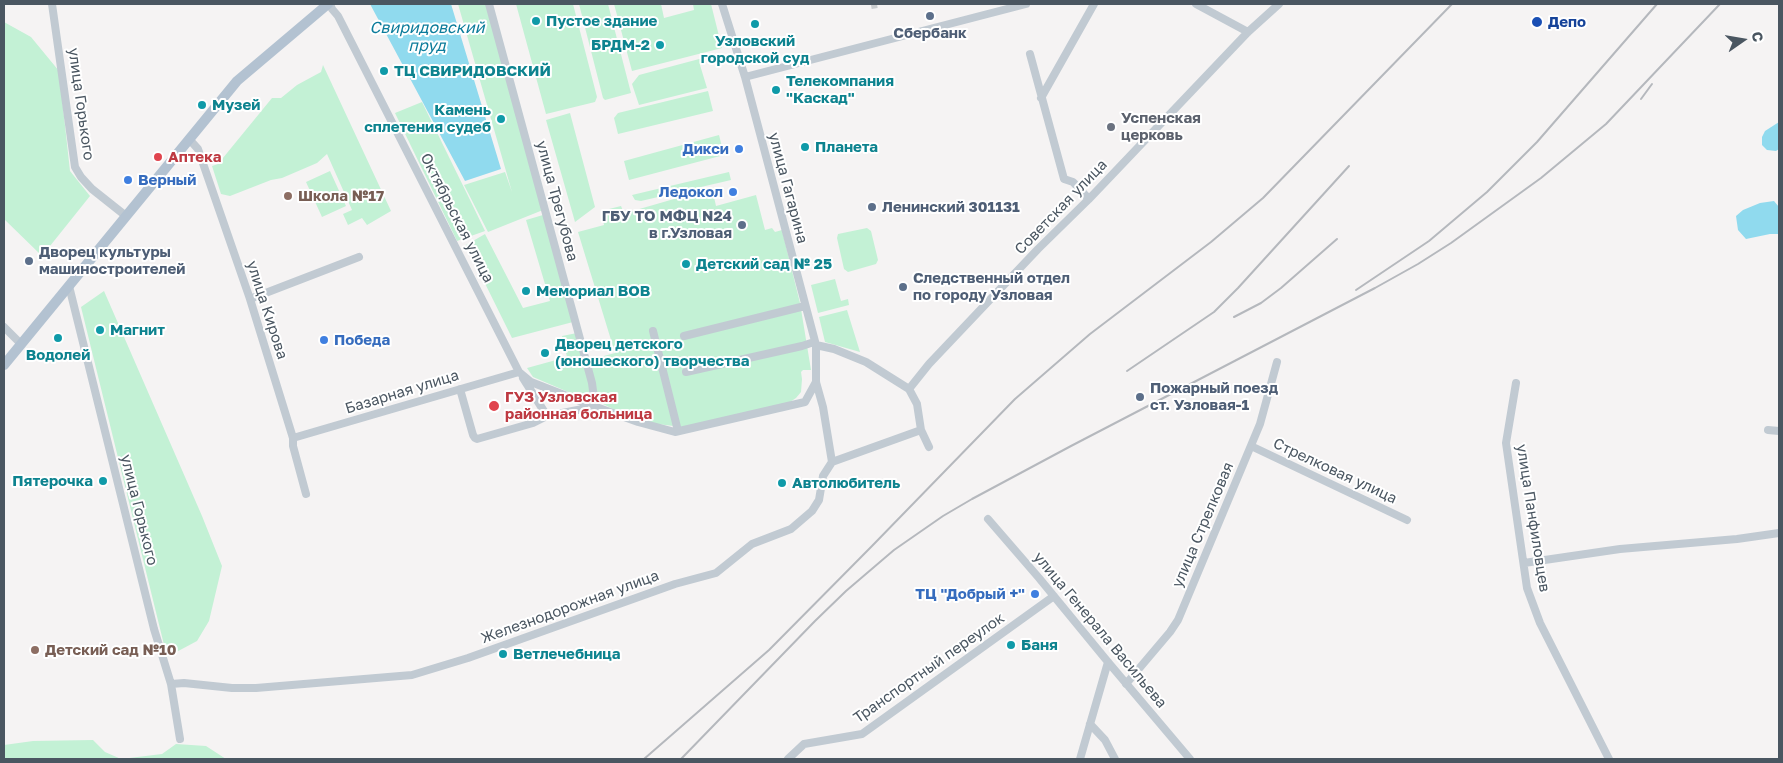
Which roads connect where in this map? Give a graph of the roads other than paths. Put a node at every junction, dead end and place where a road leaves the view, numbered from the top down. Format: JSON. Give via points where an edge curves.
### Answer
{"nodes":[{"id":1,"x":52,"y":4,"type":"edge"},
{"id":2,"x":329,"y":4,"type":"edge"},
{"id":3,"x":489,"y":4,"type":"edge"},
{"id":4,"x":722,"y":4,"type":"edge"},
{"id":5,"x":1026,"y":4,"type":"edge"},
{"id":6,"x":1094,"y":4,"type":"edge"},
{"id":7,"x":1196,"y":4,"type":"edge"},
{"id":8,"x":1279,"y":4,"type":"edge"},
{"id":9,"x":1248,"y":32,"type":"junction"},
{"id":10,"x":1030,"y":54,"type":"dead end"},
{"id":11,"x":745,"y":77,"type":"junction"},
{"id":12,"x":1041,"y":98,"type":"junction"},
{"id":13,"x":189,"y":139,"type":"junction"},
{"id":14,"x":1089,"y":199,"type":"junction"},
{"id":15,"x":126,"y":216,"type":"junction"},
{"id":16,"x":359,"y":257,"type":"dead end"},
{"id":17,"x":69,"y":286,"type":"junction"},
{"id":18,"x":250,"y":299,"type":"junction"},
{"id":19,"x":806,"y":306,"type":"junction"},
{"id":20,"x":4,"y":327,"type":"edge"},
{"id":21,"x":653,"y":331,"type":"dead end"},
{"id":22,"x":684,"y":336,"type":"dead end"},
{"id":23,"x":815,"y":343,"type":"junction"},
{"id":24,"x":21,"y":344,"type":"junction"},
{"id":25,"x":1277,"y":362,"type":"dead end"},
{"id":26,"x":4,"y":364,"type":"edge"},
{"id":27,"x":519,"y":372,"type":"junction"},
{"id":28,"x":686,"y":372,"type":"dead end"},
{"id":29,"x":816,"y":382,"type":"junction"},
{"id":30,"x":1516,"y":383,"type":"dead end"},
{"id":31,"x":460,"y":389,"type":"junction"},
{"id":32,"x":909,"y":389,"type":"junction"},
{"id":33,"x":595,"y":406,"type":"junction"},
{"id":34,"x":546,"y":416,"type":"junction"},
{"id":35,"x":921,"y":430,"type":"junction"},
{"id":36,"x":1768,"y":430,"type":"dead end"},
{"id":37,"x":1779,"y":431,"type":"edge"},
{"id":38,"x":678,"y":432,"type":"junction"},
{"id":39,"x":293,"y":438,"type":"junction"},
{"id":40,"x":1250,"y":446,"type":"junction"},
{"id":41,"x":929,"y":447,"type":"dead end"},
{"id":42,"x":832,"y":462,"type":"junction"},
{"id":43,"x":306,"y":494,"type":"dead end"},
{"id":44,"x":988,"y":519,"type":"dead end"},
{"id":45,"x":1407,"y":520,"type":"dead end"},
{"id":46,"x":1779,"y":533,"type":"edge"},
{"id":47,"x":1524,"y":562,"type":"junction"},
{"id":48,"x":1054,"y":596,"type":"junction"},
{"id":49,"x":1108,"y":662,"type":"junction"},
{"id":50,"x":171,"y":684,"type":"junction"},
{"id":51,"x":1126,"y":684,"type":"junction"},
{"id":52,"x":1090,"y":724,"type":"junction"},
{"id":53,"x":180,"y":739,"type":"dead end"},
{"id":54,"x":788,"y":759,"type":"edge"},
{"id":55,"x":1080,"y":759,"type":"edge"},
{"id":56,"x":1115,"y":759,"type":"edge"},
{"id":57,"x":1190,"y":759,"type":"edge"},
{"id":58,"x":1609,"y":759,"type":"edge"}],
"edges":[{"from":1,"to":15,"type":"street","name":"улица Горького","via":[[75,167],[92,189]]},
{"from":2,"to":13,"type":"main road","via":[[238,81]]},
{"from":2,"to":27,"type":"street","name":"Октябрьская улица"},
{"from":3,"to":33,"type":"street","name":"улица Трегубова","via":[[592,383]]},
{"from":4,"to":11,"type":"street","name":"улица Гагарина"},
{"from":5,"to":11,"type":"street"},
{"from":6,"to":12,"type":"street"},
{"from":7,"to":9,"type":"street"},
{"from":8,"to":9,"type":"street","name":"Советская улица"},
{"from":9,"to":14,"type":"street","name":"Советская улица"},
{"from":10,"to":12,"type":"street"},
{"from":11,"to":19,"type":"street","name":"улица Гагарина"},
{"from":12,"to":14,"type":"street","via":[[1064,179],[1073,182]]},
{"from":13,"to":15,"type":"main road"},
{"from":13,"to":18,"type":"street","name":"улица Кирова","via":[[198,149]]},
{"from":14,"to":32,"type":"street","name":"Советская улица","via":[[929,364]]},
{"from":15,"to":17,"type":"main road"},
{"from":16,"to":18,"type":"street"},
{"from":17,"to":24,"type":"main road"},
{"from":17,"to":50,"type":"street","name":"улица Горького","via":[[154,629]]},
{"from":18,"to":39,"type":"street","name":"улица Кирова"},
{"from":19,"to":22,"type":"street"},
{"from":19,"to":23,"type":"street","name":"улица Гагарина"},
{"from":20,"to":24,"type":"street"},
{"from":21,"to":38,"type":"street"},
{"from":23,"to":28,"type":"street"},
{"from":23,"to":29,"type":"street","name":"улица Гагарина"},
{"from":23,"to":32,"type":"street","via":[[866,362]]},
{"from":24,"to":26,"type":"main road"},
{"from":25,"to":40,"type":"street","name":"улица Стрелковая","via":[[1260,424]]},
{"from":27,"to":31,"type":"street","name":"Базарная улица"},
{"from":27,"to":33,"type":"street","via":[[531,382]]},
{"from":27,"to":34,"type":"street","name":"Октябрьская улица"},
{"from":29,"to":38,"type":"street","via":[[806,402]]},
{"from":29,"to":42,"type":"street","name":"улица Гагарина"},
{"from":30,"to":47,"type":"street","name":"улица Панфиловцев","via":[[1506,443]]},
{"from":31,"to":34,"type":"street","via":[[475,438],[533,423]]},
{"from":31,"to":39,"type":"street","name":"Базарная улица"},
{"from":32,"to":35,"type":"street","via":[[917,404]]},
{"from":33,"to":34,"type":"street"},
{"from":33,"to":38,"type":"street"},
{"from":35,"to":41,"type":"street"},
{"from":35,"to":42,"type":"street"},
{"from":36,"to":37,"type":"street"},
{"from":39,"to":43,"type":"street","name":"улица Кирова"},
{"from":40,"to":45,"type":"street","name":"Стрелковая улица"},
{"from":40,"to":51,"type":"street","name":"улица Стрелковая","via":[[1178,620]]},
{"from":42,"to":50,"type":"street","name":"Железнодорожная улица","via":[[812,511],[791,528],[752,544],[716,573],[657,590],[468,658],[412,675],[256,688]]},
{"from":44,"to":48,"type":"street","name":"улица Генерала Васильева"},
{"from":46,"to":47,"type":"street"},
{"from":47,"to":58,"type":"street","name":"улица Панфиловцев","via":[[1527,588],[1540,623]]},
{"from":48,"to":49,"type":"street","name":"улица Генерала Васильева"},
{"from":48,"to":54,"type":"street","name":"Транспортный переулок","via":[[862,734],[804,744]]},
{"from":49,"to":51,"type":"street","name":"улица Генерала Васильева"},
{"from":49,"to":52,"type":"street"},
{"from":50,"to":53,"type":"street","name":"улица Горького"},
{"from":51,"to":57,"type":"street","name":"улица Генерала Васильева"},
{"from":52,"to":55,"type":"street"},
{"from":52,"to":56,"type":"street"}]}
